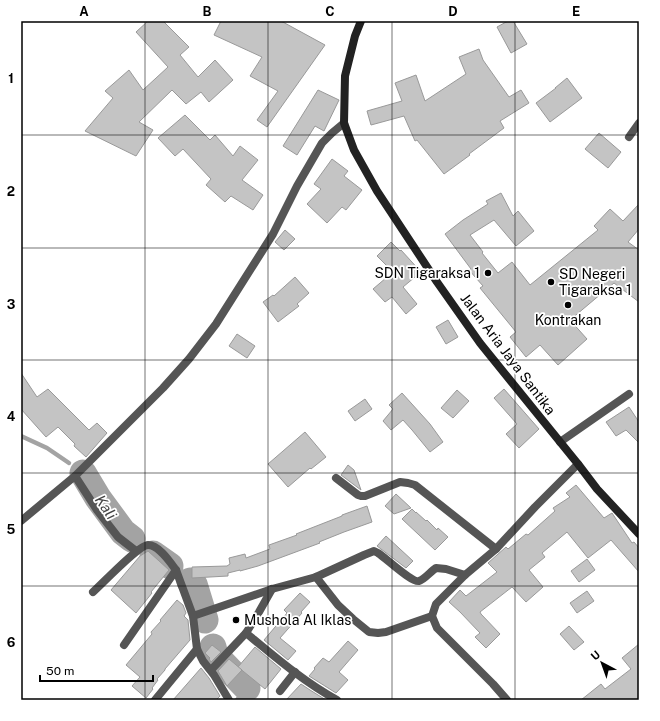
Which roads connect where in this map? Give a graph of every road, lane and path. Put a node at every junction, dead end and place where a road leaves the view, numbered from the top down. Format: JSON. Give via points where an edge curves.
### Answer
{"nodes":[{"id":1,"x":361,"y":21,"type":"edge"},
{"id":2,"x":344,"y":123,"type":"junction"},
{"id":3,"x":639,"y":123,"type":"edge"},
{"id":4,"x":629,"y":138,"type":"dead end"},
{"id":5,"x":628,"y":394,"type":"dead end"},
{"id":6,"x":560,"y":442,"type":"junction"},
{"id":7,"x":578,"y":464,"type":"junction"},
{"id":8,"x":75,"y":476,"type":"junction"},
{"id":9,"x":336,"y":478,"type":"dead end"},
{"id":10,"x":21,"y":521,"type":"edge"},
{"id":11,"x":639,"y":534,"type":"edge"},
{"id":12,"x":496,"y":549,"type":"junction"},
{"id":13,"x":136,"y":551,"type":"junction"},
{"id":14,"x":176,"y":570,"type":"junction"},
{"id":15,"x":464,"y":575,"type":"junction"},
{"id":16,"x":316,"y":577,"type":"junction"},
{"id":17,"x":272,"y":589,"type":"junction"},
{"id":18,"x":93,"y":592,"type":"dead end"},
{"id":19,"x":193,"y":616,"type":"junction"},
{"id":20,"x":432,"y":616,"type":"junction"},
{"id":21,"x":246,"y":633,"type":"junction"},
{"id":22,"x":124,"y":645,"type":"dead end"},
{"id":23,"x":197,"y":649,"type":"junction"},
{"id":24,"x":211,"y":670,"type":"junction"},
{"id":25,"x":295,"y":672,"type":"junction"},
{"id":26,"x":280,"y":691,"type":"dead end"},
{"id":27,"x":155,"y":700,"type":"edge"},
{"id":28,"x":229,"y":700,"type":"edge"},
{"id":29,"x":337,"y":700,"type":"edge"},
{"id":30,"x":507,"y":700,"type":"edge"}],
"edges":[{"from":1,"to":2,"type":"street","name":"Jalan Aria Jaya Santika","via":[[345,76]]},
{"from":2,"to":6,"type":"street","name":"Jalan Aria Jaya Santika","via":[[354,150],[377,191],[437,282],[480,343]]},
{"from":2,"to":8,"type":"street","via":[[322,144],[296,186],[273,234],[216,324],[194,353],[163,388]]},
{"from":3,"to":4,"type":"street"},
{"from":5,"to":6,"type":"street"},
{"from":6,"to":7,"type":"street","name":"Jalan Aria Jaya Santika"},
{"from":7,"to":11,"type":"street","name":"Jalan Aria Jaya Santika","via":[[597,489]]},
{"from":7,"to":12,"type":"street"},
{"from":8,"to":10,"type":"street"},
{"from":8,"to":13,"type":"street","via":[[118,537]]},
{"from":9,"to":12,"type":"street","via":[[361,496],[400,482],[415,485]]},
{"from":12,"to":15,"type":"street"},
{"from":13,"to":14,"type":"street","via":[[148,545],[154,547],[163,553]]},
{"from":13,"to":18,"type":"street"},
{"from":14,"to":19,"type":"street"},
{"from":14,"to":22,"type":"street"},
{"from":15,"to":16,"type":"street","via":[[436,568],[418,582],[414,581],[374,552]]},
{"from":15,"to":20,"type":"street","via":[[436,604]]},
{"from":16,"to":17,"type":"street"},
{"from":16,"to":20,"type":"street","via":[[338,605],[369,632],[386,632]]},
{"from":17,"to":19,"type":"street"},
{"from":17,"to":21,"type":"street"},
{"from":19,"to":23,"type":"street"},
{"from":20,"to":30,"type":"street","via":[[437,628]]},
{"from":21,"to":24,"type":"street"},
{"from":21,"to":25,"type":"street"},
{"from":23,"to":24,"type":"street"},
{"from":23,"to":27,"type":"street"},
{"from":24,"to":28,"type":"street"},
{"from":25,"to":26,"type":"street"},
{"from":25,"to":29,"type":"street"}]}
